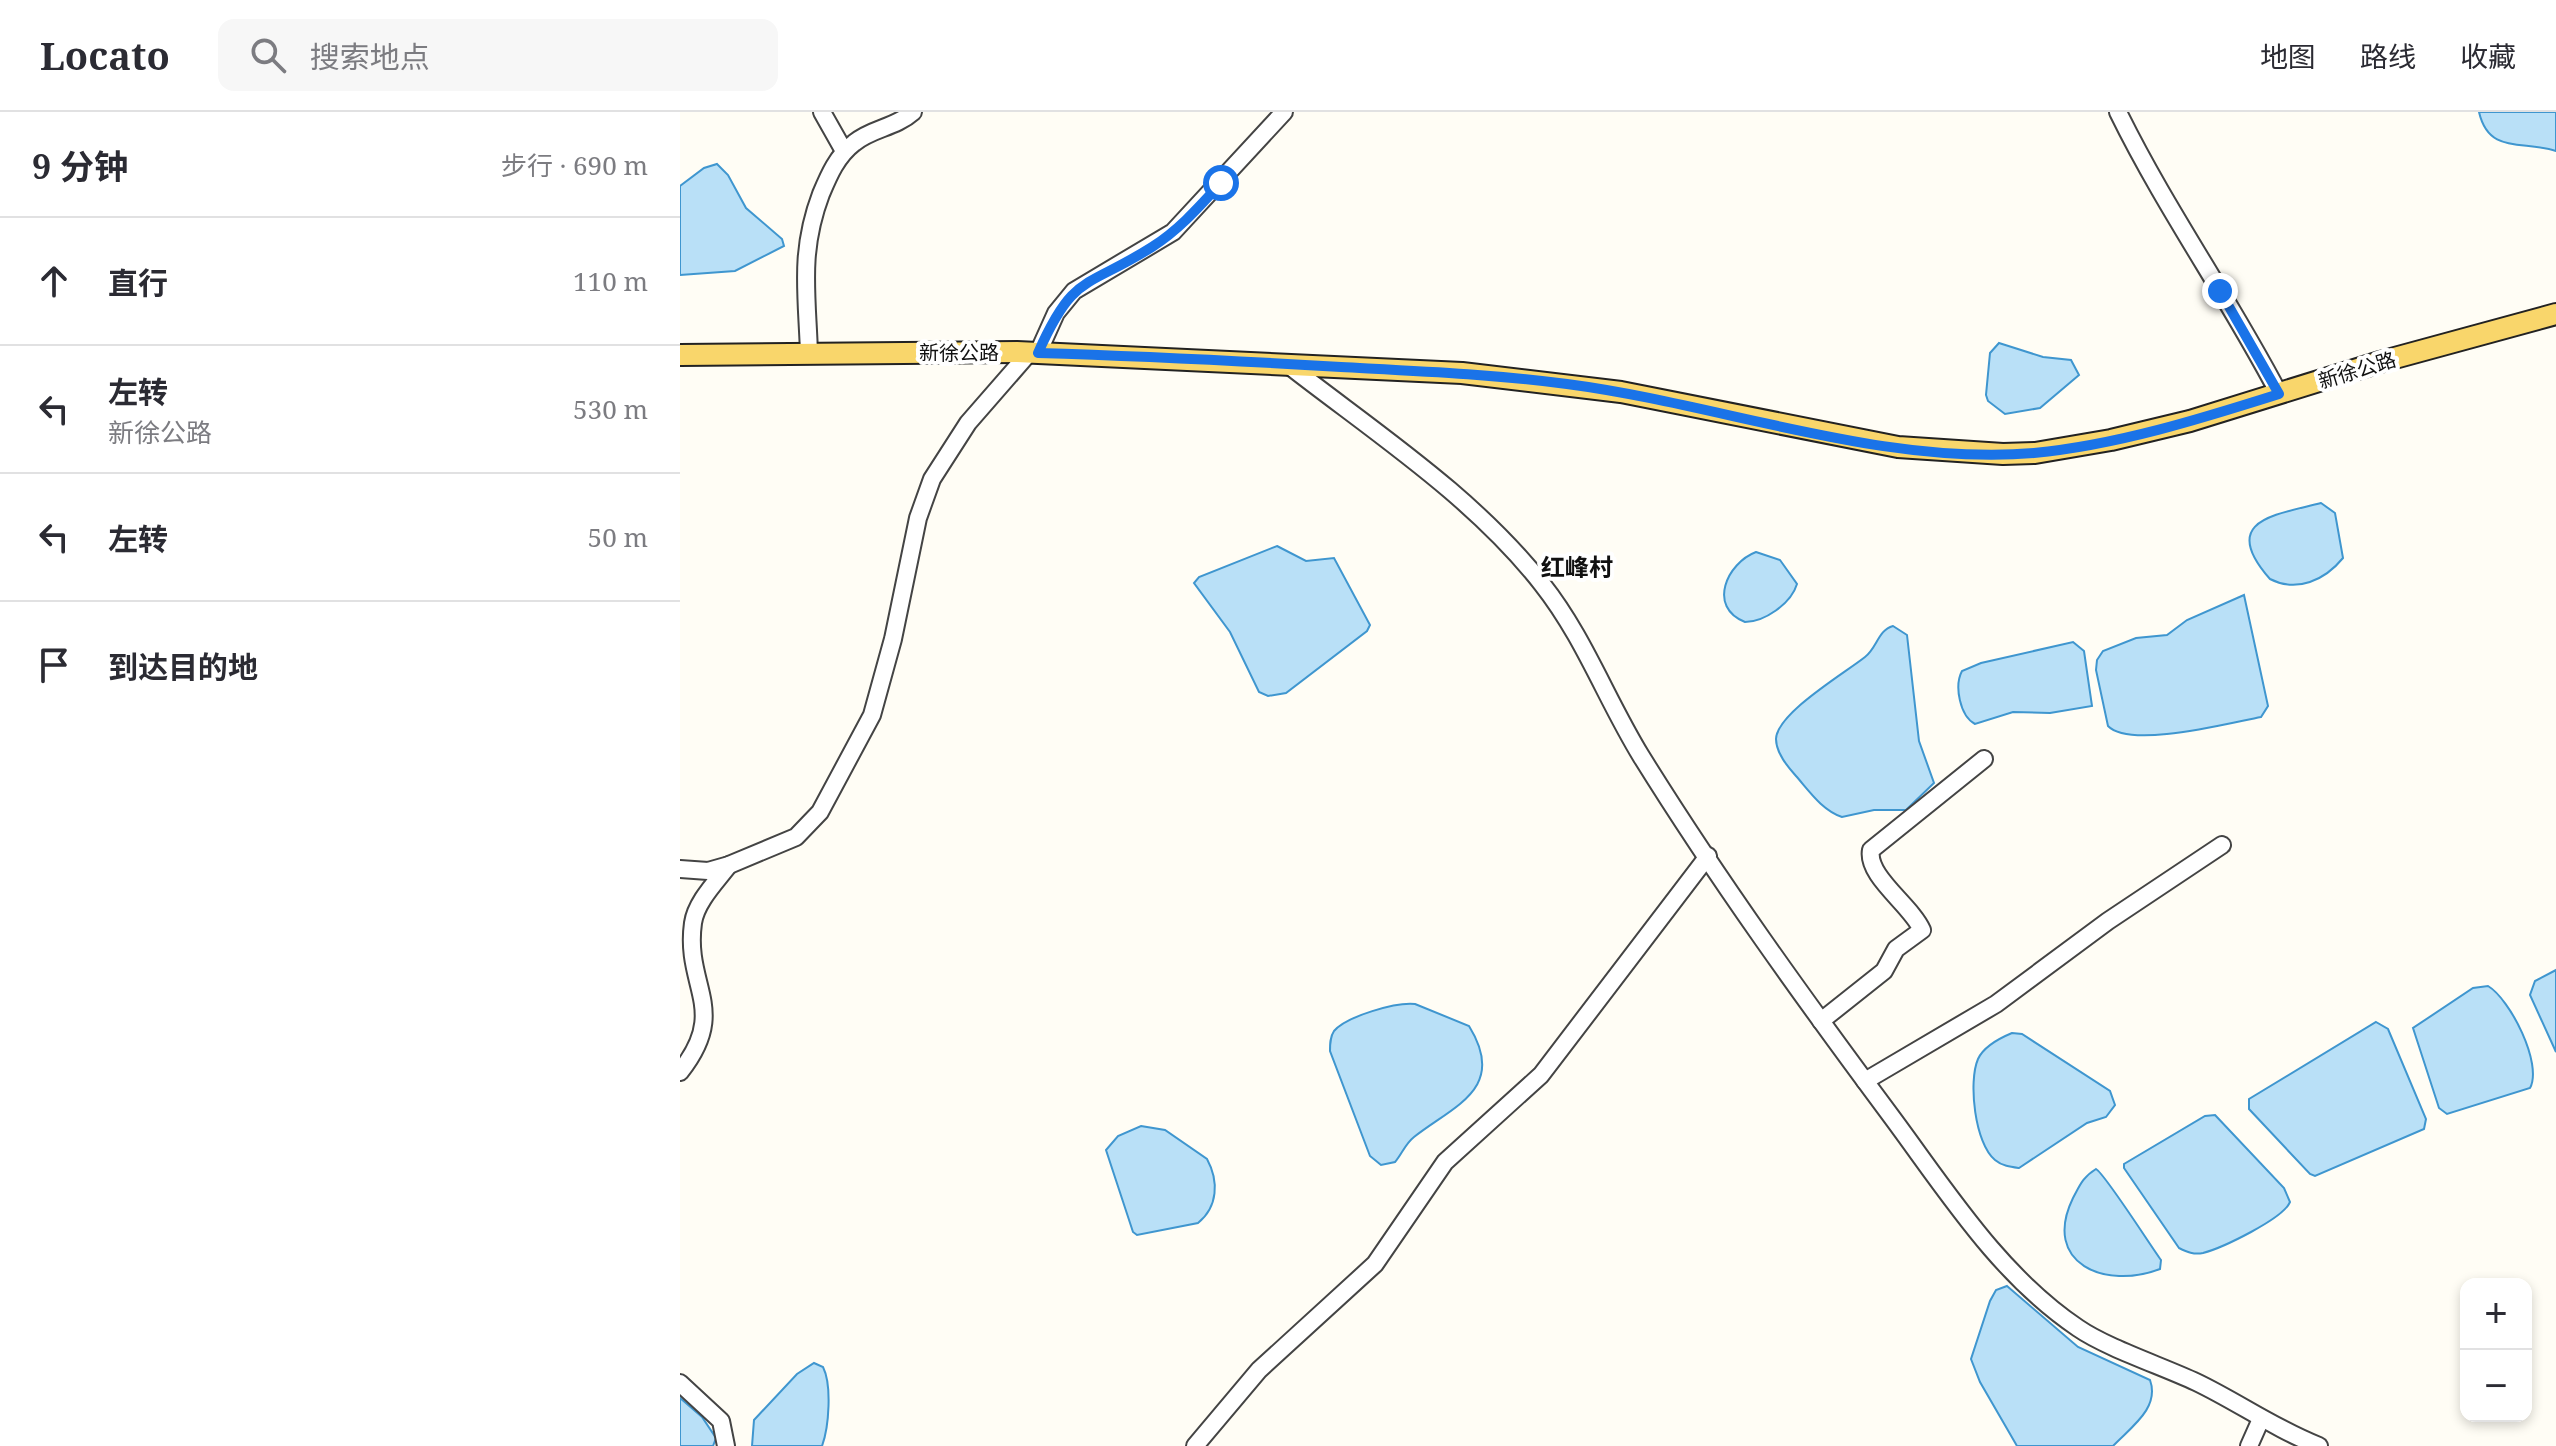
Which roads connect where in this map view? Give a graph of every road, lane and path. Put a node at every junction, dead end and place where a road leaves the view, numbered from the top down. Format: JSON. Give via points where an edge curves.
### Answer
{"nodes":[{"id":1,"x":822,"y":112,"type":"edge"},
{"id":2,"x":913,"y":112,"type":"edge"},
{"id":3,"x":1284,"y":112,"type":"edge"},
{"id":4,"x":2118,"y":112,"type":"edge"},
{"id":5,"x":844,"y":151,"type":"junction"},
{"id":6,"x":2556,"y":314,"type":"edge"},
{"id":7,"x":809,"y":353,"type":"junction"},
{"id":8,"x":1034,"y":353,"type":"junction"},
{"id":9,"x":680,"y":355,"type":"edge"},
{"id":10,"x":1286,"y":363,"type":"junction"},
{"id":11,"x":2279,"y":394,"type":"junction"},
{"id":12,"x":1984,"y":759,"type":"dead end"},
{"id":13,"x":2222,"y":845,"type":"dead end"},
{"id":14,"x":1708,"y":856,"type":"junction"},
{"id":15,"x":729,"y":865,"type":"junction"},
{"id":16,"x":680,"y":869,"type":"edge"},
{"id":17,"x":1821,"y":1021,"type":"junction"},
{"id":18,"x":680,"y":1072,"type":"edge"},
{"id":19,"x":1865,"y":1081,"type":"junction"},
{"id":20,"x":680,"y":1383,"type":"edge"},
{"id":21,"x":2261,"y":1419,"type":"junction"},
{"id":22,"x":726,"y":1446,"type":"edge"},
{"id":23,"x":1195,"y":1446,"type":"edge"},
{"id":24,"x":2249,"y":1446,"type":"edge"},
{"id":25,"x":2319,"y":1446,"type":"edge"}],
"edges":[{"from":1,"to":5,"type":"street"},
{"from":2,"to":5,"type":"street","via":[[869,132]]},
{"from":3,"to":8,"type":"street","via":[[1173,232],[1074,291]]},
{"from":4,"to":11,"type":"street","via":[[2161,196]]},
{"from":5,"to":7,"type":"street","via":[[830,171],[807,239],[803,276]]},
{"from":6,"to":11,"type":"main road","name":"新徐公路"},
{"from":7,"to":8,"type":"main road","name":"新徐公路"},
{"from":7,"to":9,"type":"main road","name":"新徐公路"},
{"from":8,"to":10,"type":"main road","name":"新徐公路"},
{"from":8,"to":15,"type":"street","via":[[968,423],[932,479],[872,715],[820,812],[796,837]]},
{"from":10,"to":11,"type":"main road","name":"新徐公路","via":[[1567,384],[1885,445],[1970,454],[2035,453],[2111,440]]},
{"from":10,"to":14,"type":"street","via":[[1454,494],[1531,570],[1575,629],[1639,753]]},
{"from":12,"to":17,"type":"street","via":[[1871,850],[1873,869],[1916,916],[1922,930],[1896,949],[1884,971]]},
{"from":13,"to":19,"type":"street","via":[[1996,1004]]},
{"from":14,"to":17,"type":"street"},
{"from":14,"to":23,"type":"street","via":[[1541,1075],[1445,1162],[1375,1264],[1259,1370]]},
{"from":15,"to":16,"type":"street","via":[[708,871]]},
{"from":15,"to":18,"type":"street","via":[[693,922],[705,1024],[701,1043]]},
{"from":17,"to":19,"type":"street"},
{"from":19,"to":21,"type":"street","via":[[1987,1243],[2055,1311],[2080,1330],[2202,1384]]},
{"from":20,"to":22,"type":"street","via":[[721,1421]]},
{"from":21,"to":24,"type":"street"},
{"from":21,"to":25,"type":"street"}]}
